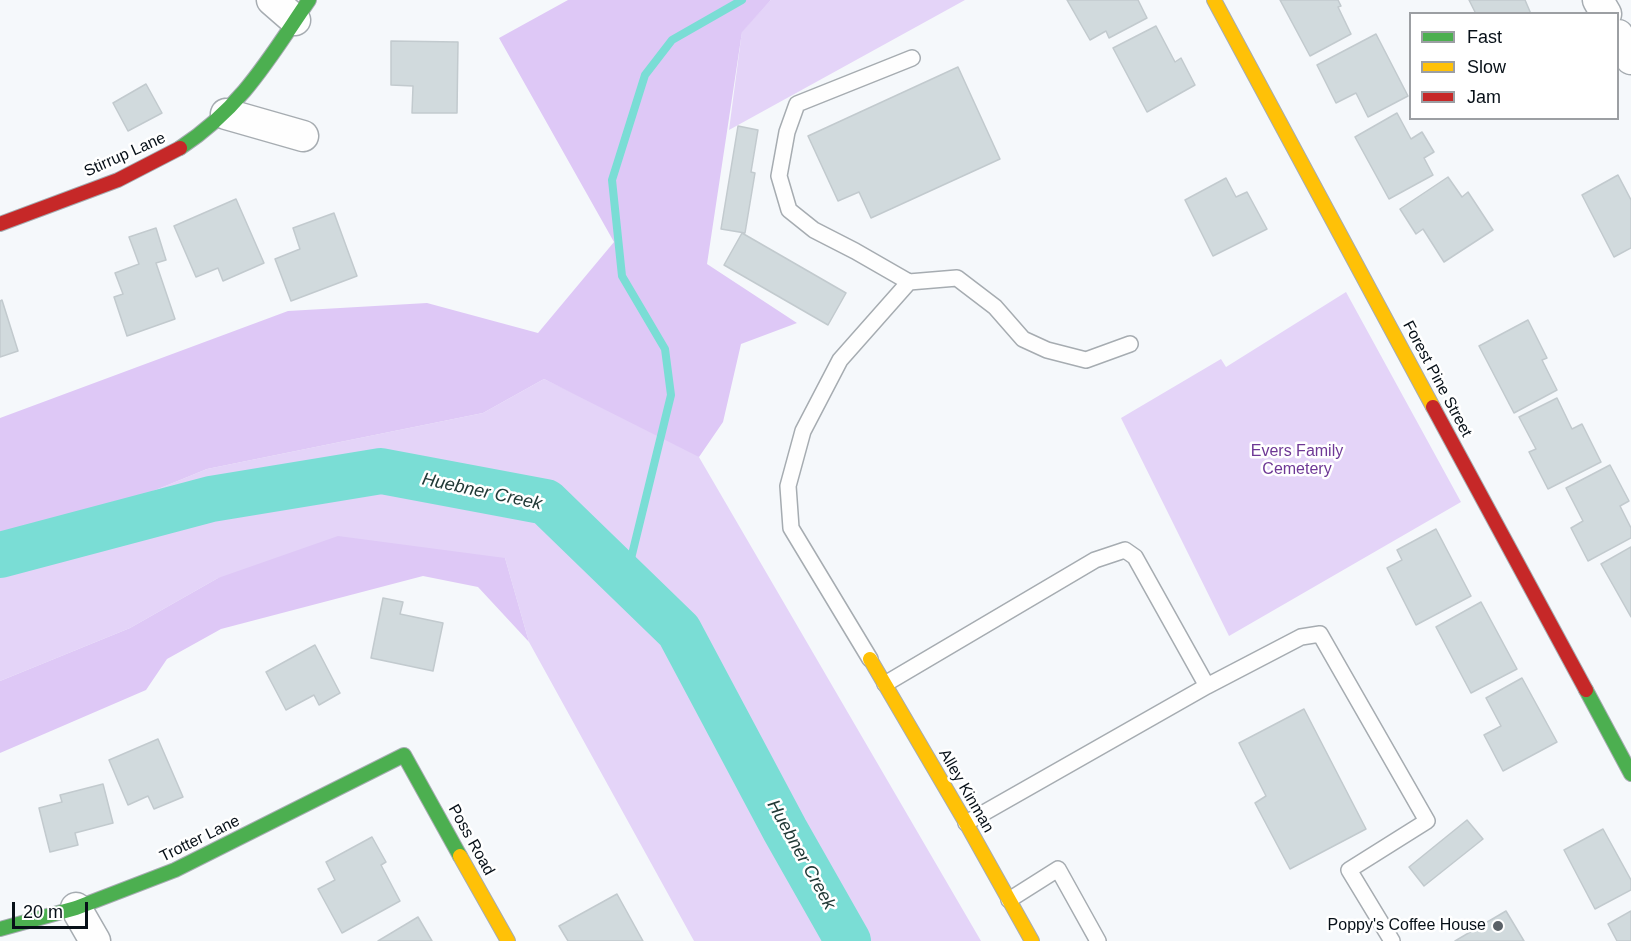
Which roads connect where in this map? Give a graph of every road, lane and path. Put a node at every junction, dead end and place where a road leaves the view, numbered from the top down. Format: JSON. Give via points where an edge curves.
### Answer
{"nodes":[{"id":1,"x":272,"y":0,"type":"edge"},
{"id":2,"x":1214,"y":0,"type":"edge"},
{"id":3,"x":302,"y":10,"type":"edge"},
{"id":4,"x":1619,"y":38,"type":"edge"},
{"id":5,"x":912,"y":58,"type":"dead end"},
{"id":6,"x":1631,"y":59,"type":"edge"},
{"id":7,"x":226,"y":114,"type":"junction"},
{"id":8,"x":303,"y":136,"type":"dead end"},
{"id":9,"x":0,"y":224,"type":"edge"},
{"id":10,"x":909,"y":282,"type":"junction"},
{"id":11,"x":1130,"y":344,"type":"dead end"},
{"id":12,"x":870,"y":659,"type":"joint"},
{"id":13,"x":885,"y":684,"type":"junction"},
{"id":14,"x":1207,"y":686,"type":"junction"},
{"id":15,"x":404,"y":755,"type":"joint"},
{"id":16,"x":1631,"y":774,"type":"edge"},
{"id":17,"x":966,"y":823,"type":"junction"},
{"id":18,"x":1009,"y":900,"type":"junction"},
{"id":19,"x":76,"y":908,"type":"junction"},
{"id":20,"x":0,"y":929,"type":"edge"},
{"id":21,"x":95,"y":941,"type":"edge"},
{"id":22,"x":508,"y":941,"type":"edge"},
{"id":23,"x":1032,"y":941,"type":"edge"},
{"id":24,"x":1098,"y":941,"type":"edge"},
{"id":25,"x":1392,"y":941,"type":"edge"}],
"edges":[{"from":1,"to":3,"type":"street"},
{"from":2,"to":16,"type":"street","name":"Forest Pine Street"},
{"from":3,"to":7,"type":"street","name":"Stirrup Lane"},
{"from":4,"to":6,"type":"street"},
{"from":5,"to":10,"type":"lane","via":[[797,104],[779,176],[789,210],[814,230]]},
{"from":7,"to":8,"type":"street"},
{"from":7,"to":9,"type":"street","name":"Stirrup Lane","via":[[206,132],[160,161]]},
{"from":10,"to":11,"type":"lane","via":[[957,278],[995,307],[1023,339],[1047,350],[1086,360]]},
{"from":10,"to":12,"type":"lane","via":[[840,360],[804,430],[788,486],[791,528]]},
{"from":12,"to":13,"type":"street","name":"Alley Kinman"},
{"from":13,"to":14,"type":"lane","via":[[1095,560],[1125,550],[1135,557]]},
{"from":13,"to":17,"type":"street","name":"Alley Kinman"},
{"from":14,"to":17,"type":"lane"},
{"from":14,"to":25,"type":"lane","via":[[1301,637],[1320,634],[1427,821],[1349,870]]},
{"from":15,"to":19,"type":"street","name":"Trotter Lane","via":[[175,870]]},
{"from":15,"to":22,"type":"street","name":"Poss Road"},
{"from":17,"to":18,"type":"street","name":"Alley Kinman"},
{"from":18,"to":23,"type":"street","name":"Alley Kinman"},
{"from":18,"to":24,"type":"lane","via":[[1058,869]]},
{"from":19,"to":20,"type":"street","name":"Trotter Lane"},
{"from":19,"to":21,"type":"street"}]}
